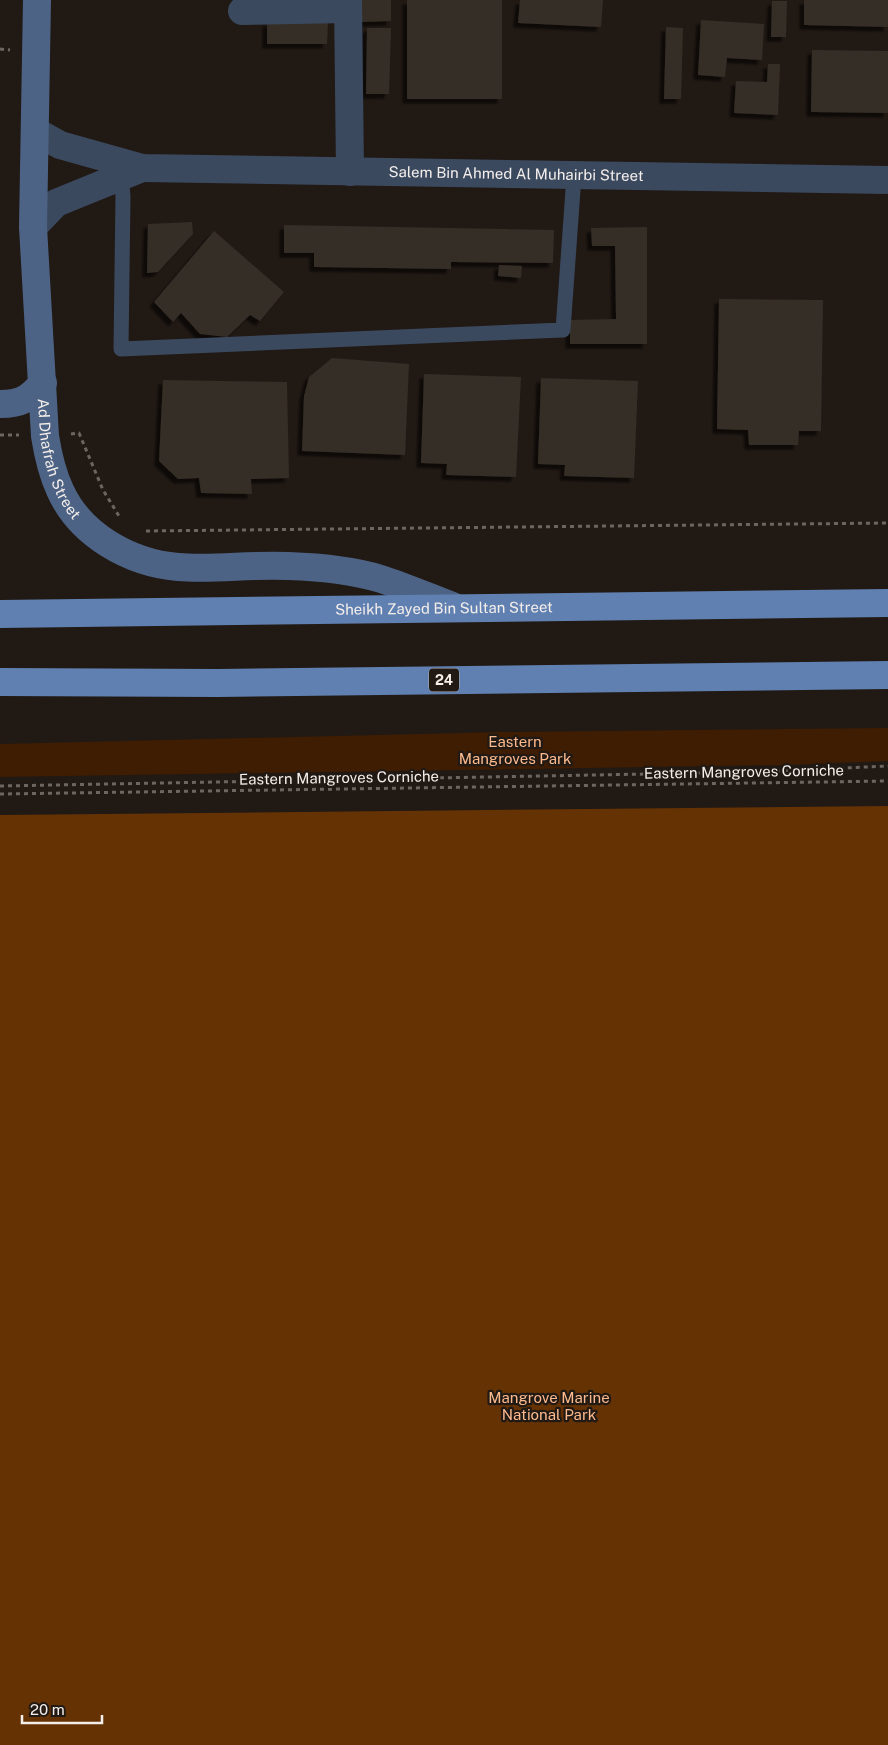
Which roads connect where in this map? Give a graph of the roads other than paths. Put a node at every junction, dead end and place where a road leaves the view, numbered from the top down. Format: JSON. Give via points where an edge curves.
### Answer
{"nodes":[{"id":1,"x":37,"y":0,"type":"edge"},
{"id":2,"x":348,"y":4,"type":"edge"},
{"id":3,"x":242,"y":10,"type":"dead end"},
{"id":4,"x":35,"y":131,"type":"junction"},
{"id":5,"x":350,"y":172,"type":"junction"},
{"id":6,"x":132,"y":173,"type":"junction"},
{"id":7,"x":574,"y":176,"type":"junction"},
{"id":8,"x":888,"y":180,"type":"edge"},
{"id":9,"x":33,"y":227,"type":"junction"},
{"id":10,"x":42,"y":383,"type":"junction"},
{"id":11,"x":0,"y":404,"type":"edge"},
{"id":12,"x":888,"y":602,"type":"edge"},
{"id":13,"x":455,"y":607,"type":"junction"},
{"id":14,"x":0,"y":614,"type":"edge"},
{"id":15,"x":888,"y":675,"type":"edge"},
{"id":16,"x":0,"y":682,"type":"edge"}],
"edges":[{"from":1,"to":4,"type":"main road","name":"Ad Dhafrah Street"},
{"from":2,"to":3,"type":"street"},
{"from":2,"to":5,"type":"street"},
{"from":4,"to":6,"type":"street","name":"Salem Bin Ahmed Al Muhairbi Street","via":[[60,145]]},
{"from":4,"to":9,"type":"main road","name":"Ad Dhafrah Street"},
{"from":5,"to":6,"type":"street","name":"Salem Bin Ahmed Al Muhairbi Street"},
{"from":5,"to":7,"type":"street","name":"Salem Bin Ahmed Al Muhairbi Street"},
{"from":6,"to":7,"type":"lane","via":[[123,196],[121,348],[563,330]]},
{"from":6,"to":9,"type":"street","name":"Salem Bin Ahmed Al Muhairbi Street","via":[[56,203]]},
{"from":7,"to":8,"type":"street","name":"Salem Bin Ahmed Al Muhairbi Street"},
{"from":9,"to":10,"type":"main road","name":"Ad Dhafrah Street"},
{"from":10,"to":11,"type":"main road","via":[[32,396],[17,403]]},
{"from":10,"to":13,"type":"main road","name":"Ad Dhafrah Street","via":[[44,436],[60,492],[76,516],[97,536],[122,552],[149,562],[178,567],[287,566],[357,573]]},
{"from":12,"to":13,"type":"highway","name":"Sheikh Zayed Bin Sultan Street"},
{"from":13,"to":14,"type":"highway","name":"Sheikh Zayed Bin Sultan Street"},
{"from":15,"to":16,"type":"highway","number":"24","via":[[218,683]]}]}
